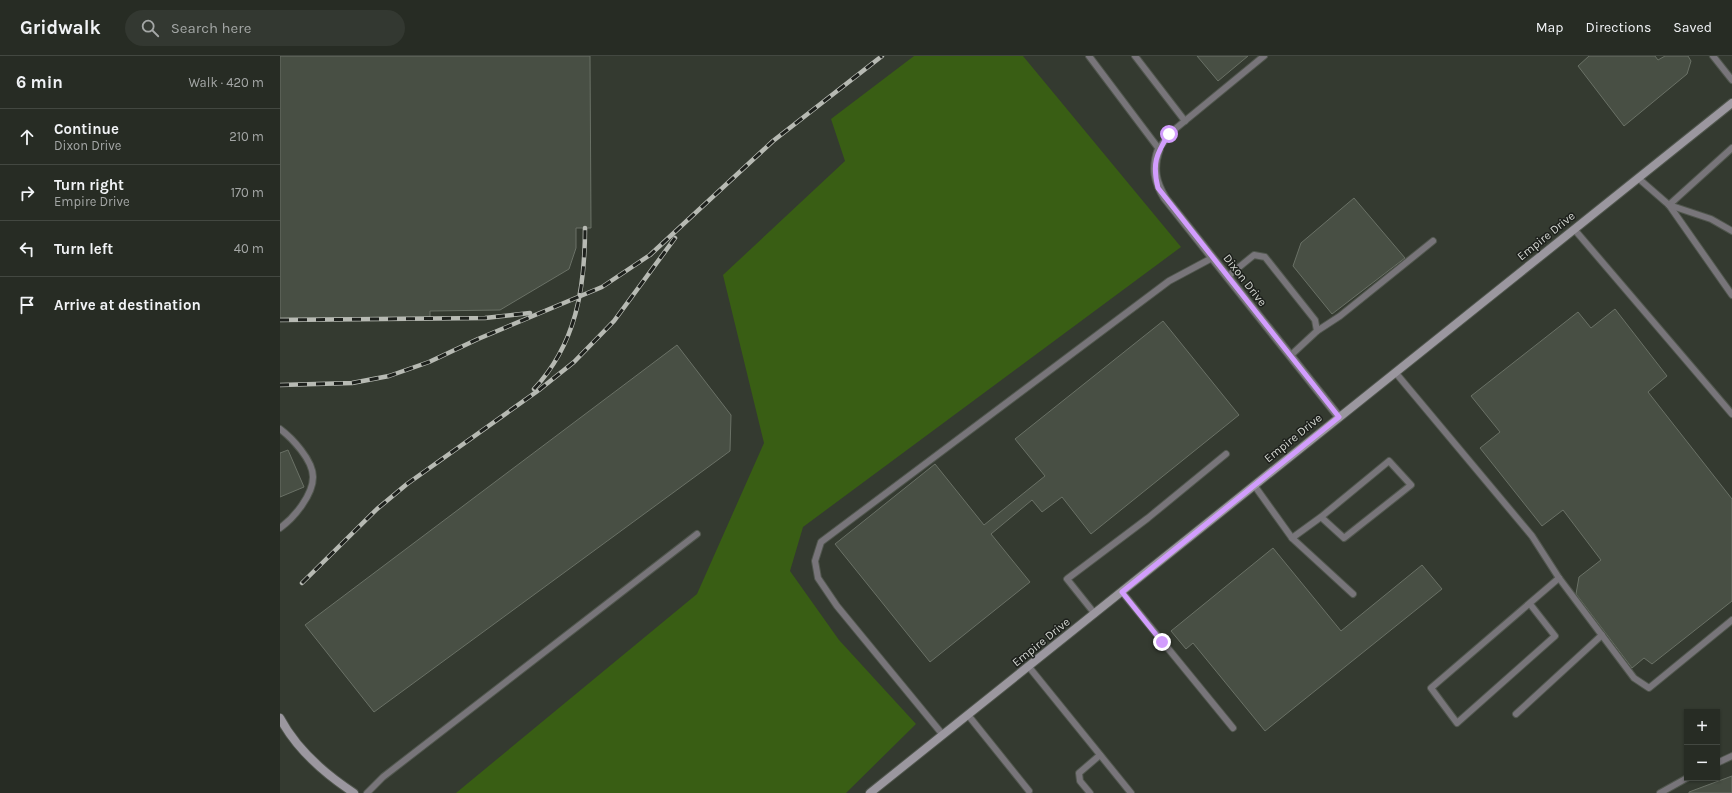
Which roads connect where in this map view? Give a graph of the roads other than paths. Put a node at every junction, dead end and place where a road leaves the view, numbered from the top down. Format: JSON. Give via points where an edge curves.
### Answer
{"nodes":[{"id":1,"x":1088,"y":56,"type":"edge"},
{"id":2,"x":1135,"y":56,"type":"edge"},
{"id":3,"x":1264,"y":56,"type":"edge"},
{"id":4,"x":1713,"y":56,"type":"edge"},
{"id":5,"x":1732,"y":80,"type":"edge"},
{"id":6,"x":1732,"y":103,"type":"edge"},
{"id":7,"x":1185,"y":121,"type":"junction"},
{"id":8,"x":1732,"y":148,"type":"edge"},
{"id":9,"x":1159,"y":149,"type":"junction"},
{"id":10,"x":1638,"y":178,"type":"junction"},
{"id":11,"x":1669,"y":205,"type":"junction"},
{"id":12,"x":1574,"y":229,"type":"junction"},
{"id":13,"x":1732,"y":231,"type":"edge"},
{"id":14,"x":1433,"y":241,"type":"dead end"},
{"id":15,"x":1212,"y":258,"type":"junction"},
{"id":16,"x":1228,"y":277,"type":"junction"},
{"id":17,"x":1732,"y":296,"type":"edge"},
{"id":18,"x":1317,"y":331,"type":"junction"},
{"id":19,"x":1290,"y":356,"type":"junction"},
{"id":20,"x":1395,"y":372,"type":"junction"},
{"id":21,"x":1732,"y":414,"type":"edge"},
{"id":22,"x":1339,"y":417,"type":"junction"},
{"id":23,"x":280,"y":429,"type":"edge"},
{"id":24,"x":1226,"y":454,"type":"dead end"},
{"id":25,"x":1254,"y":485,"type":"junction"},
{"id":26,"x":1321,"y":517,"type":"junction"},
{"id":27,"x":280,"y":528,"type":"edge"},
{"id":28,"x":697,"y":534,"type":"dead end"},
{"id":29,"x":1292,"y":538,"type":"junction"},
{"id":30,"x":1559,"y":578,"type":"junction"},
{"id":31,"x":1122,"y":592,"type":"junction"},
{"id":32,"x":1353,"y":594,"type":"dead end"},
{"id":33,"x":1530,"y":604,"type":"junction"},
{"id":34,"x":1095,"y":614,"type":"junction"},
{"id":35,"x":1732,"y":620,"type":"edge"},
{"id":36,"x":1602,"y":635,"type":"junction"},
{"id":37,"x":1029,"y":667,"type":"junction"},
{"id":38,"x":968,"y":714,"type":"junction"},
{"id":39,"x":1516,"y":714,"type":"dead end"},
{"id":40,"x":280,"y":718,"type":"edge"},
{"id":41,"x":1233,"y":728,"type":"dead end"},
{"id":42,"x":942,"y":735,"type":"junction"},
{"id":43,"x":1100,"y":755,"type":"junction"},
{"id":44,"x":1732,"y":756,"type":"edge"},
{"id":45,"x":1720,"y":762,"type":"edge"},
{"id":46,"x":1684,"y":780,"type":"edge"},
{"id":47,"x":1030,"y":790,"type":"dead end"},
{"id":48,"x":354,"y":793,"type":"edge"},
{"id":49,"x":366,"y":793,"type":"edge"},
{"id":50,"x":870,"y":793,"type":"edge"},
{"id":51,"x":1090,"y":793,"type":"edge"},
{"id":52,"x":1131,"y":793,"type":"edge"},
{"id":53,"x":1660,"y":793,"type":"edge"}],
"edges":[{"from":1,"to":9,"type":"lane"},
{"from":2,"to":7,"type":"lane"},
{"from":3,"to":7,"type":"lane"},
{"from":4,"to":5,"type":"lane"},
{"from":6,"to":10,"type":"street","name":"Empire Drive"},
{"from":7,"to":9,"type":"lane","via":[[1169,134]]},
{"from":8,"to":11,"type":"lane"},
{"from":9,"to":15,"type":"street","name":"Dixon Drive","via":[[1154,167],[1158,188]]},
{"from":10,"to":11,"type":"lane"},
{"from":10,"to":12,"type":"street","name":"Empire Drive"},
{"from":11,"to":13,"type":"lane","via":[[1711,219]]},
{"from":11,"to":17,"type":"lane"},
{"from":12,"to":20,"type":"street","name":"Empire Drive"},
{"from":12,"to":21,"type":"lane"},
{"from":14,"to":18,"type":"lane","via":[[1340,316]]},
{"from":15,"to":16,"type":"street","name":"Dixon Drive"},
{"from":15,"to":42,"type":"lane","via":[[1169,281],[821,542],[815,561],[818,578],[837,606]]},
{"from":16,"to":18,"type":"lane","via":[[1254,255],[1265,257],[1315,320]]},
{"from":16,"to":19,"type":"street","name":"Dixon Drive"},
{"from":18,"to":19,"type":"lane"},
{"from":19,"to":22,"type":"street","name":"Dixon Drive"},
{"from":20,"to":22,"type":"street","name":"Empire Drive"},
{"from":20,"to":30,"type":"lane","via":[[1532,536]]},
{"from":22,"to":25,"type":"street","name":"Empire Drive"},
{"from":23,"to":27,"type":"lane","via":[[291,437],[309,464],[313,477],[305,500],[290,520]]},
{"from":24,"to":34,"type":"lane","via":[[1148,518],[1067,579]]},
{"from":25,"to":29,"type":"lane"},
{"from":25,"to":31,"type":"street","name":"Empire Drive"},
{"from":26,"to":26,"type":"lane","via":[[1389,460],[1411,485],[1344,538]]},
{"from":26,"to":29,"type":"lane"},
{"from":28,"to":49,"type":"lane","via":[[383,777]]},
{"from":29,"to":32,"type":"lane"},
{"from":30,"to":33,"type":"lane"},
{"from":30,"to":36,"type":"lane"},
{"from":31,"to":34,"type":"street","name":"Empire Drive"},
{"from":31,"to":41,"type":"lane"},
{"from":33,"to":33,"type":"lane","via":[[1432,688],[1457,723],[1555,636]]},
{"from":34,"to":37,"type":"street","name":"Empire Drive"},
{"from":35,"to":36,"type":"lane","via":[[1649,688],[1634,678]]},
{"from":36,"to":39,"type":"lane"},
{"from":37,"to":38,"type":"street","name":"Empire Drive"},
{"from":37,"to":43,"type":"lane"},
{"from":38,"to":42,"type":"street","name":"Empire Drive"},
{"from":38,"to":47,"type":"lane"},
{"from":40,"to":48,"type":"street","via":[[313,762]]},
{"from":42,"to":50,"type":"street","name":"Empire Drive"},
{"from":43,"to":51,"type":"lane","via":[[1079,773],[1080,781]]},
{"from":43,"to":52,"type":"lane"},
{"from":44,"to":45,"type":"lane"},
{"from":46,"to":53,"type":"lane"}]}
